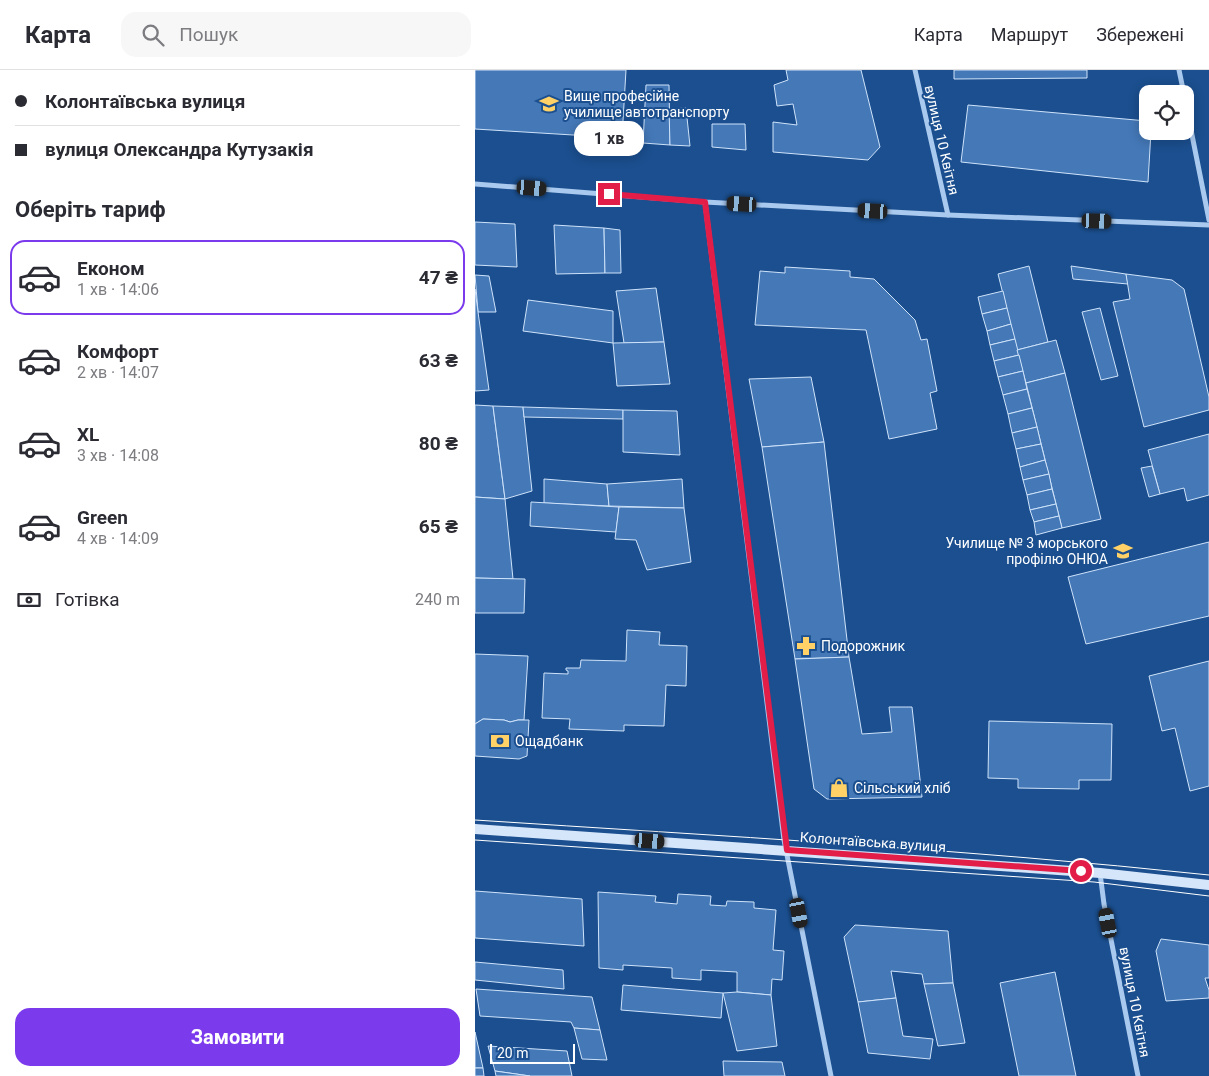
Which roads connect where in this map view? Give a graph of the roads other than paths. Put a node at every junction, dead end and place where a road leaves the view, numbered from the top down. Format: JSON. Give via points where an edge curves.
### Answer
{"nodes":[{"id":1,"x":915,"y":70,"type":"edge"},
{"id":2,"x":1179,"y":70,"type":"edge"},
{"id":3,"x":1182,"y":85,"type":"edge"},
{"id":4,"x":1193,"y":140,"type":"edge"},
{"id":5,"x":475,"y":184,"type":"edge"},
{"id":6,"x":705,"y":202,"type":"junction"},
{"id":7,"x":948,"y":215,"type":"junction"},
{"id":8,"x":1209,"y":220,"type":"edge"},
{"id":9,"x":1209,"y":225,"type":"edge"},
{"id":10,"x":475,"y":829,"type":"edge"},
{"id":11,"x":787,"y":850,"type":"junction"},
{"id":12,"x":1099,"y":873,"type":"junction"},
{"id":13,"x":1209,"y":885,"type":"edge"},
{"id":14,"x":831,"y":1076,"type":"edge"},
{"id":15,"x":1138,"y":1076,"type":"edge"}],
"edges":[{"from":1,"to":7,"type":"street","name":"вулиця 10 Квітня"},
{"from":2,"to":3,"type":"street"},
{"from":4,"to":8,"type":"street"},
{"from":5,"to":6,"type":"street"},
{"from":6,"to":7,"type":"street"},
{"from":6,"to":11,"type":"street"},
{"from":7,"to":9,"type":"street"},
{"from":10,"to":11,"type":"main road","name":"Колонтаївська вулиця"},
{"from":11,"to":12,"type":"main road","name":"Колонтаївська вулиця"},
{"from":11,"to":14,"type":"street"},
{"from":12,"to":13,"type":"main road","name":"Колонтаївська вулиця"},
{"from":12,"to":15,"type":"street","name":"вулиця 10 Квітня"}]}
